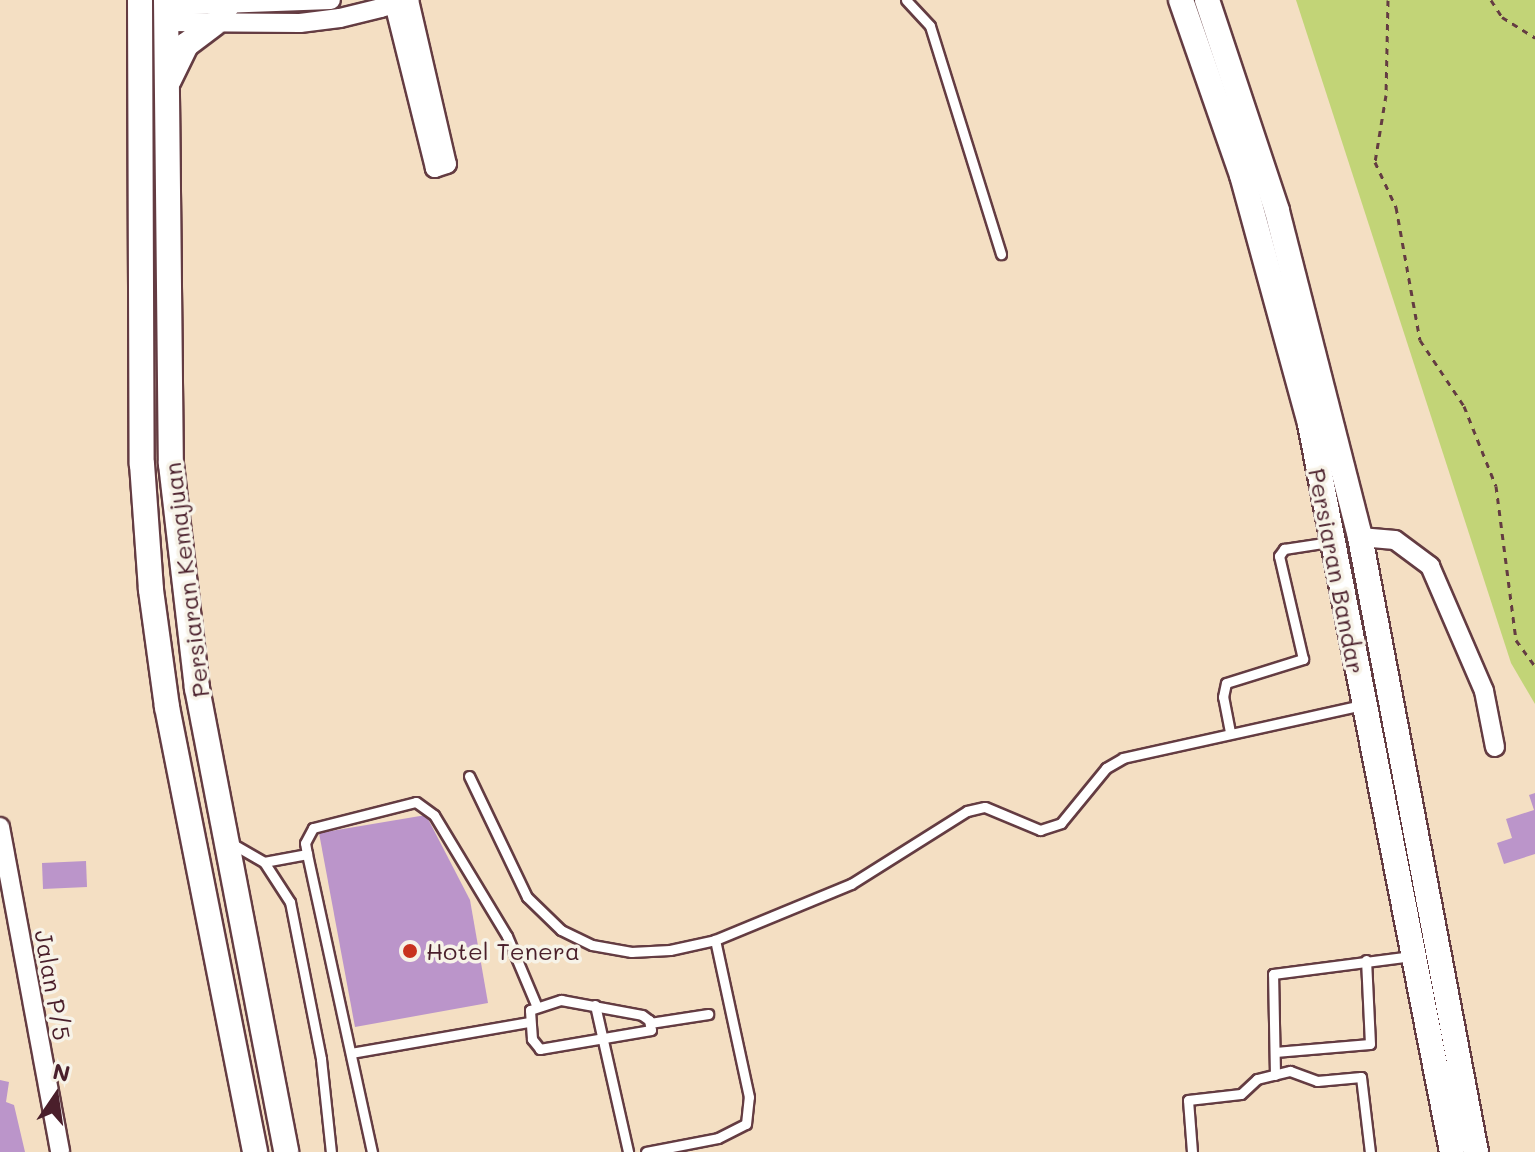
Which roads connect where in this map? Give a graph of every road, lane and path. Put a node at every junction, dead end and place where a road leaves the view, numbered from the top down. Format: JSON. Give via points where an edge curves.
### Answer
{"nodes":[{"id":1,"x":331,"y":0,"type":"edge"},
{"id":2,"x":906,"y":0,"type":"edge"},
{"id":3,"x":1181,"y":0,"type":"edge"},
{"id":4,"x":1207,"y":0,"type":"edge"},
{"id":5,"x":1388,"y":0,"type":"edge"},
{"id":6,"x":1491,"y":0,"type":"edge"},
{"id":7,"x":399,"y":1,"type":"edge"},
{"id":8,"x":278,"y":2,"type":"edge"},
{"id":9,"x":158,"y":7,"type":"edge"},
{"id":10,"x":229,"y":7,"type":"edge"},
{"id":11,"x":1535,"y":38,"type":"edge"},
{"id":12,"x":165,"y":95,"type":"junction"},
{"id":13,"x":1001,"y":254,"type":"dead end"},
{"id":14,"x":1360,"y":537,"type":"junction"},
{"id":15,"x":1334,"y":541,"type":"junction"},
{"id":16,"x":1535,"y":666,"type":"edge"},
{"id":17,"x":1362,"y":705,"type":"junction"},
{"id":18,"x":1230,"y":732,"type":"junction"},
{"id":19,"x":1495,"y":747,"type":"dead end"},
{"id":20,"x":469,"y":776,"type":"dead end"},
{"id":21,"x":0,"y":827,"type":"edge"},
{"id":22,"x":228,"y":842,"type":"junction"},
{"id":23,"x":307,"y":854,"type":"junction"},
{"id":24,"x":264,"y":862,"type":"junction"},
{"id":25,"x":715,"y":940,"type":"junction"},
{"id":26,"x":1413,"y":955,"type":"junction"},
{"id":27,"x":1366,"y":960,"type":"junction"},
{"id":28,"x":595,"y":1005,"type":"junction"},
{"id":29,"x":537,"y":1007,"type":"junction"},
{"id":30,"x":708,"y":1014,"type":"dead end"},
{"id":31,"x":529,"y":1022,"type":"junction"},
{"id":32,"x":650,"y":1023,"type":"junction"},
{"id":33,"x":603,"y":1042,"type":"junction"},
{"id":34,"x":1275,"y":1052,"type":"junction"},
{"id":35,"x":351,"y":1053,"type":"junction"},
{"id":36,"x":1275,"y":1075,"type":"junction"},
{"id":37,"x":251,"y":1147,"type":"edge"},
{"id":38,"x":60,"y":1152,"type":"edge"},
{"id":39,"x":286,"y":1152,"type":"edge"},
{"id":40,"x":331,"y":1152,"type":"edge"},
{"id":41,"x":372,"y":1152,"type":"edge"},
{"id":42,"x":628,"y":1152,"type":"edge"},
{"id":43,"x":646,"y":1152,"type":"edge"},
{"id":44,"x":1192,"y":1152,"type":"edge"},
{"id":45,"x":1370,"y":1152,"type":"edge"},
{"id":46,"x":1452,"y":1152,"type":"edge"},
{"id":47,"x":1476,"y":1152,"type":"edge"}],
"edges":[{"from":1,"to":8,"type":"street"},
{"from":2,"to":13,"type":"lane","via":[[930,26]]},
{"from":3,"to":15,"type":"main road","name":"Persiaran Bandar","via":[[1242,175],[1310,424]]},
{"from":4,"to":14,"type":"main road","name":"Persiaran Bandar","via":[[1277,211]]},
{"from":5,"to":16,"type":"path","via":[[1386,95],[1375,162],[1396,207],[1420,340],[1464,406],[1496,486],[1516,640]]},
{"from":6,"to":11,"type":"path","via":[[1502,17]]},
{"from":7,"to":7,"type":"street","via":[[435,168],[447,164]]},
{"from":7,"to":10,"type":"street","via":[[340,18]]},
{"from":8,"to":10,"type":"street"},
{"from":9,"to":10,"type":"street"},
{"from":9,"to":12,"type":"main road","name":"Persiaran Kemajuan"},
{"from":9,"to":37,"type":"main road","name":"Persiaran Kemajuan","via":[[140,185],[142,464],[151,590],[167,707]]},
{"from":10,"to":12,"type":"main road","via":[[186,45]]},
{"from":12,"to":22,"type":"main road","name":"Persiaran Kemajuan","via":[[171,464],[197,688]]},
{"from":14,"to":19,"type":"street","via":[[1395,540],[1430,566],[1484,691]]},
{"from":14,"to":47,"type":"main road","name":"Persiaran Bandar"},
{"from":15,"to":17,"type":"main road","name":"Persiaran Bandar"},
{"from":15,"to":18,"type":"lane","via":[[1284,549],[1279,556],[1303,659],[1226,683],[1223,697]]},
{"from":17,"to":18,"type":"lane"},
{"from":17,"to":26,"type":"main road","name":"Persiaran Bandar"},
{"from":18,"to":25,"type":"lane","via":[[1123,758],[1106,768],[1061,823],[1040,830],[985,807],[967,811],[851,884]]},
{"from":20,"to":25,"type":"lane","via":[[527,897],[561,930],[592,945],[631,952]]},
{"from":21,"to":38,"type":"street","name":"Jalan P/5"},
{"from":22,"to":24,"type":"lane"},
{"from":22,"to":39,"type":"main road","name":"Persiaran Kemajuan"},
{"from":23,"to":24,"type":"lane"},
{"from":23,"to":29,"type":"lane","via":[[305,843],[313,828],[416,802],[434,815],[507,936]]},
{"from":23,"to":35,"type":"lane"},
{"from":24,"to":40,"type":"lane","via":[[290,902],[321,1059]]},
{"from":25,"to":43,"type":"lane","via":[[749,1097],[746,1124],[718,1138]]},
{"from":26,"to":27,"type":"lane"},
{"from":26,"to":46,"type":"main road","name":"Persiaran Bandar"},
{"from":27,"to":34,"type":"lane","via":[[1273,974]]},
{"from":27,"to":34,"type":"lane","via":[[1370,1044]]},
{"from":28,"to":29,"type":"lane","via":[[561,1000]]},
{"from":28,"to":32,"type":"lane","via":[[642,1015]]},
{"from":28,"to":33,"type":"lane"},
{"from":29,"to":31,"type":"lane","via":[[530,1010]]},
{"from":30,"to":32,"type":"lane"},
{"from":31,"to":33,"type":"lane","via":[[540,1049]]},
{"from":31,"to":35,"type":"lane"},
{"from":32,"to":33,"type":"lane","via":[[648,1032]]},
{"from":33,"to":42,"type":"lane"},
{"from":34,"to":36,"type":"lane"},
{"from":35,"to":41,"type":"lane"},
{"from":36,"to":44,"type":"lane","via":[[1257,1079],[1241,1094],[1188,1100]]},
{"from":36,"to":45,"type":"lane","via":[[1290,1071],[1317,1081],[1361,1077]]}]}
